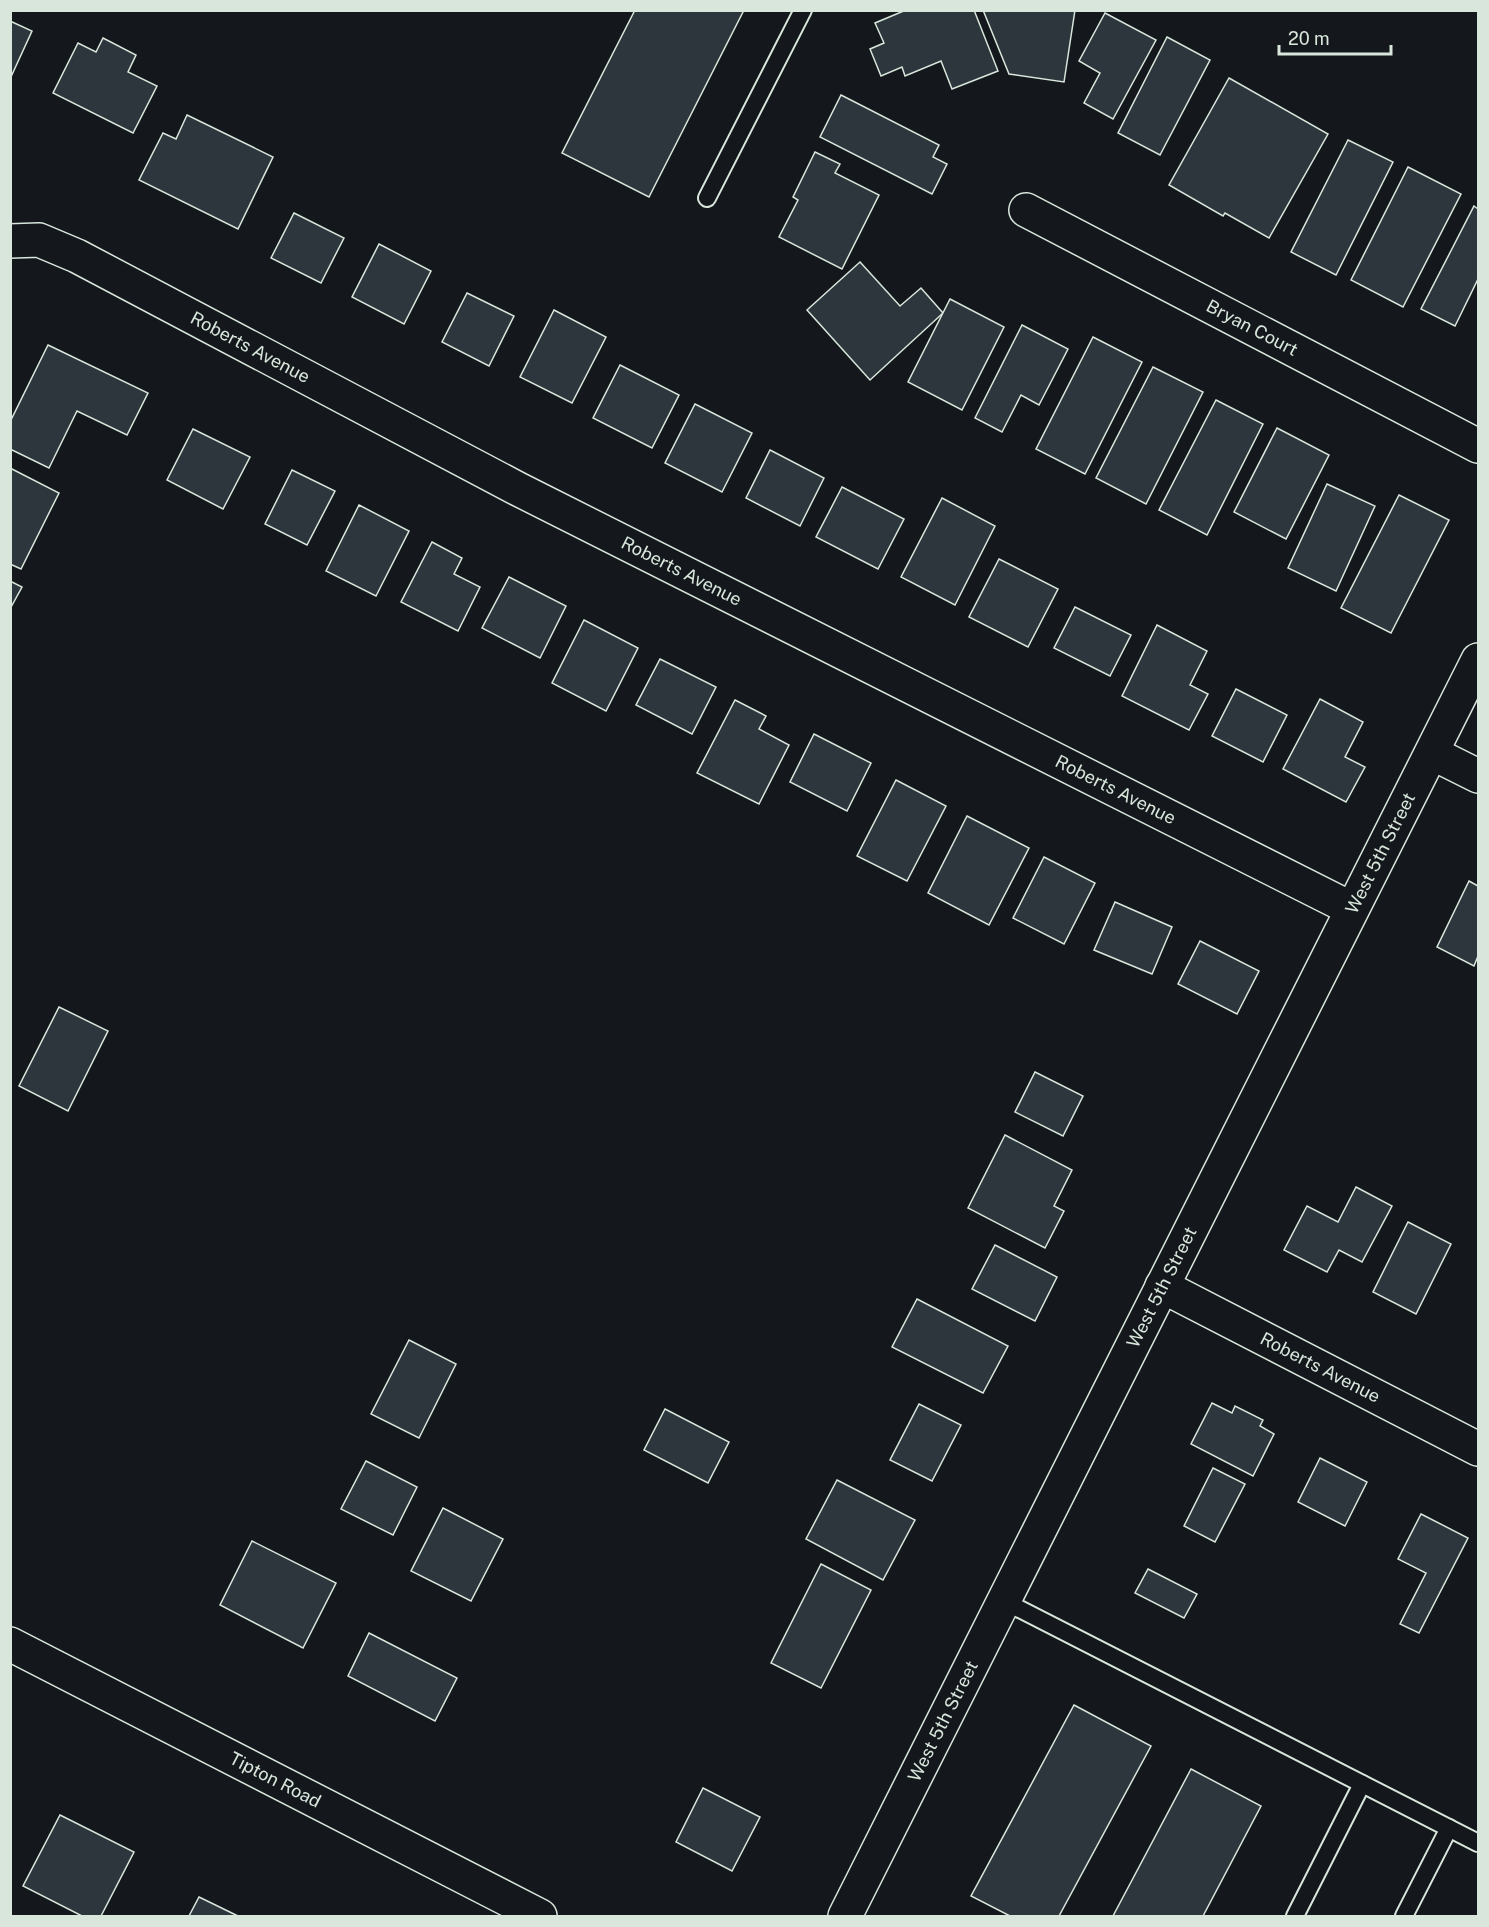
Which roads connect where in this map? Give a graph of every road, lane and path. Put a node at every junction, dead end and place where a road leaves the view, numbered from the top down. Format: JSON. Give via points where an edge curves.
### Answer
{"nodes":[{"id":1,"x":803,"y":10,"type":"edge"},
{"id":2,"x":707,"y":198,"type":"dead end"},
{"id":3,"x":1026,"y":210,"type":"dead end"},
{"id":4,"x":11,"y":240,"type":"edge"},
{"id":5,"x":1479,"y":446,"type":"edge"},
{"id":6,"x":1479,"y":660,"type":"edge"},
{"id":7,"x":1432,"y":753,"type":"junction"},
{"id":8,"x":1479,"y":776,"type":"edge"},
{"id":9,"x":1352,"y":909,"type":"junction"},
{"id":10,"x":1162,"y":1287,"type":"junction"},
{"id":11,"x":1479,"y":1449,"type":"edge"},
{"id":12,"x":1004,"y":1600,"type":"junction"},
{"id":13,"x":10,"y":1644,"type":"edge"},
{"id":14,"x":1362,"y":1784,"type":"junction"},
{"id":15,"x":1449,"y":1828,"type":"junction"},
{"id":16,"x":1479,"y":1843,"type":"edge"},
{"id":17,"x":540,"y":1917,"type":"edge"},
{"id":18,"x":845,"y":1917,"type":"edge"},
{"id":19,"x":1295,"y":1917,"type":"edge"},
{"id":20,"x":1404,"y":1917,"type":"edge"}],
"edges":[{"from":1,"to":2,"type":"lane"},
{"from":3,"to":5,"type":"street","name":"Bryan Court"},
{"from":4,"to":9,"type":"street","name":"Roberts Avenue","via":[[39,240],[77,256],[519,489]]},
{"from":6,"to":7,"type":"street","name":"West 5th Street"},
{"from":7,"to":8,"type":"street"},
{"from":7,"to":9,"type":"street","name":"West 5th Street"},
{"from":9,"to":10,"type":"street","name":"West 5th Street"},
{"from":10,"to":11,"type":"street","name":"Roberts Avenue"},
{"from":10,"to":12,"type":"street","name":"West 5th Street"},
{"from":12,"to":14,"type":"lane"},
{"from":12,"to":18,"type":"street","name":"West 5th Street"},
{"from":13,"to":17,"type":"street","name":"Tipton Road"},
{"from":14,"to":15,"type":"lane"},
{"from":14,"to":19,"type":"lane"},
{"from":15,"to":16,"type":"lane"},
{"from":15,"to":20,"type":"lane"}]}
